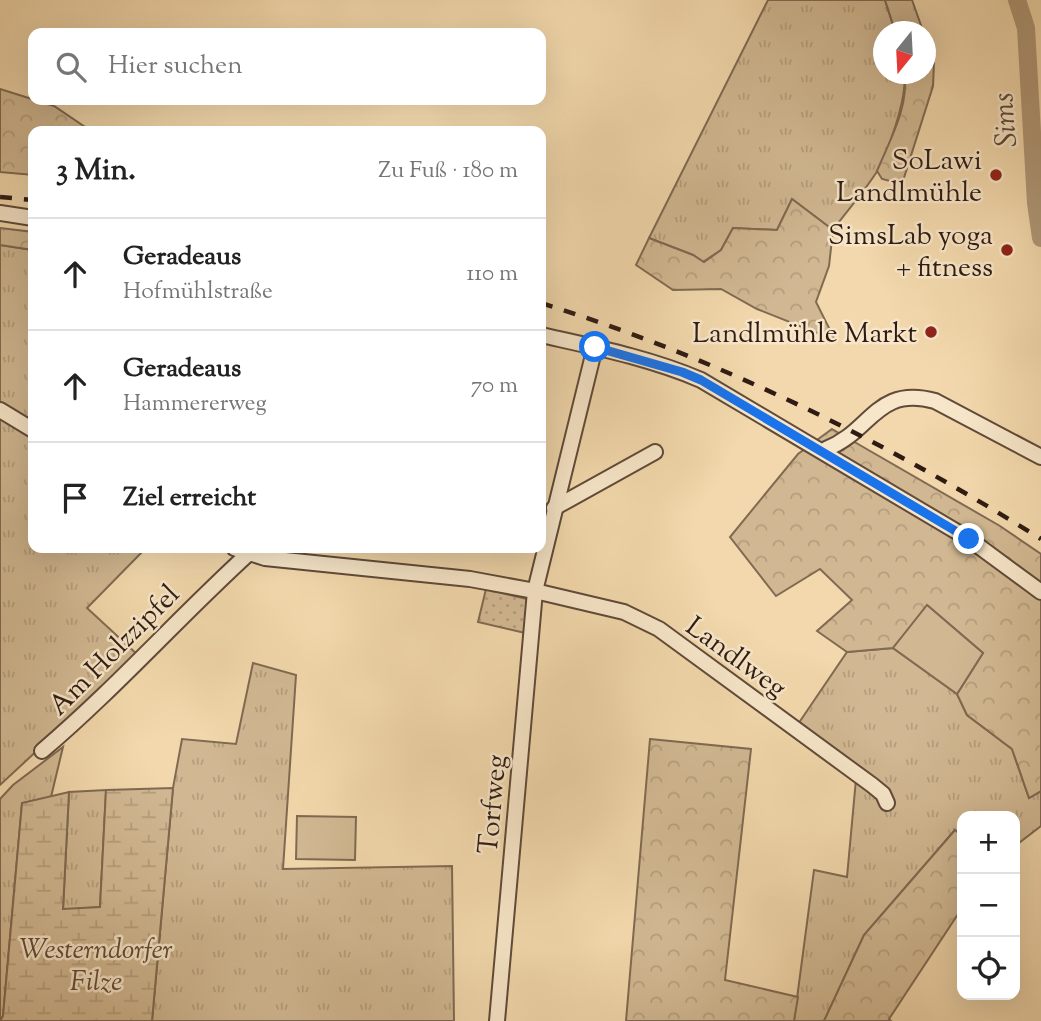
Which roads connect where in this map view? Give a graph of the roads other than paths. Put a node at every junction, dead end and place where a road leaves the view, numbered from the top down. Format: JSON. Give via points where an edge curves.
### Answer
{"nodes":[{"id":1,"x":0,"y":213,"type":"edge"},
{"id":2,"x":28,"y":217,"type":"edge"},
{"id":3,"x":546,"y":336,"type":"edge"},
{"id":4,"x":595,"y":347,"type":"junction"},
{"id":5,"x":0,"y":410,"type":"edge"},
{"id":6,"x":28,"y":427,"type":"edge"},
{"id":7,"x":655,"y":452,"type":"dead end"},
{"id":8,"x":825,"y":453,"type":"junction"},
{"id":9,"x":1041,"y":457,"type":"edge"},
{"id":10,"x":554,"y":508,"type":"junction"},
{"id":11,"x":546,"y":520,"type":"edge"},
{"id":12,"x":239,"y":553,"type":"edge"},
{"id":13,"x":248,"y":553,"type":"edge"},
{"id":14,"x":541,"y":553,"type":"edge"},
{"id":15,"x":535,"y":591,"type":"junction"},
{"id":16,"x":1041,"y":592,"type":"edge"},
{"id":17,"x":43,"y":751,"type":"dead end"},
{"id":18,"x":887,"y":803,"type":"dead end"},
{"id":19,"x":497,"y":1021,"type":"edge"}],
"edges":[{"from":1,"to":2,"type":"street"},
{"from":3,"to":4,"type":"street"},
{"from":4,"to":8,"type":"street","via":[[701,380]]},
{"from":4,"to":10,"type":"street","name":"Torfweg"},
{"from":5,"to":6,"type":"street"},
{"from":7,"to":10,"type":"street"},
{"from":8,"to":9,"type":"street","via":[[887,404],[919,397]]},
{"from":8,"to":16,"type":"street","via":[[969,539]]},
{"from":10,"to":11,"type":"street","name":"Torfweg"},
{"from":12,"to":17,"type":"street","name":"Am Holzzipfel","via":[[91,709]]},
{"from":13,"to":15,"type":"street","name":"Landlweg"},
{"from":14,"to":15,"type":"street","name":"Torfweg"},
{"from":15,"to":18,"type":"street","name":"Landlweg","via":[[624,612],[659,629],[872,785]]},
{"from":15,"to":19,"type":"street","name":"Torfweg"}]}
